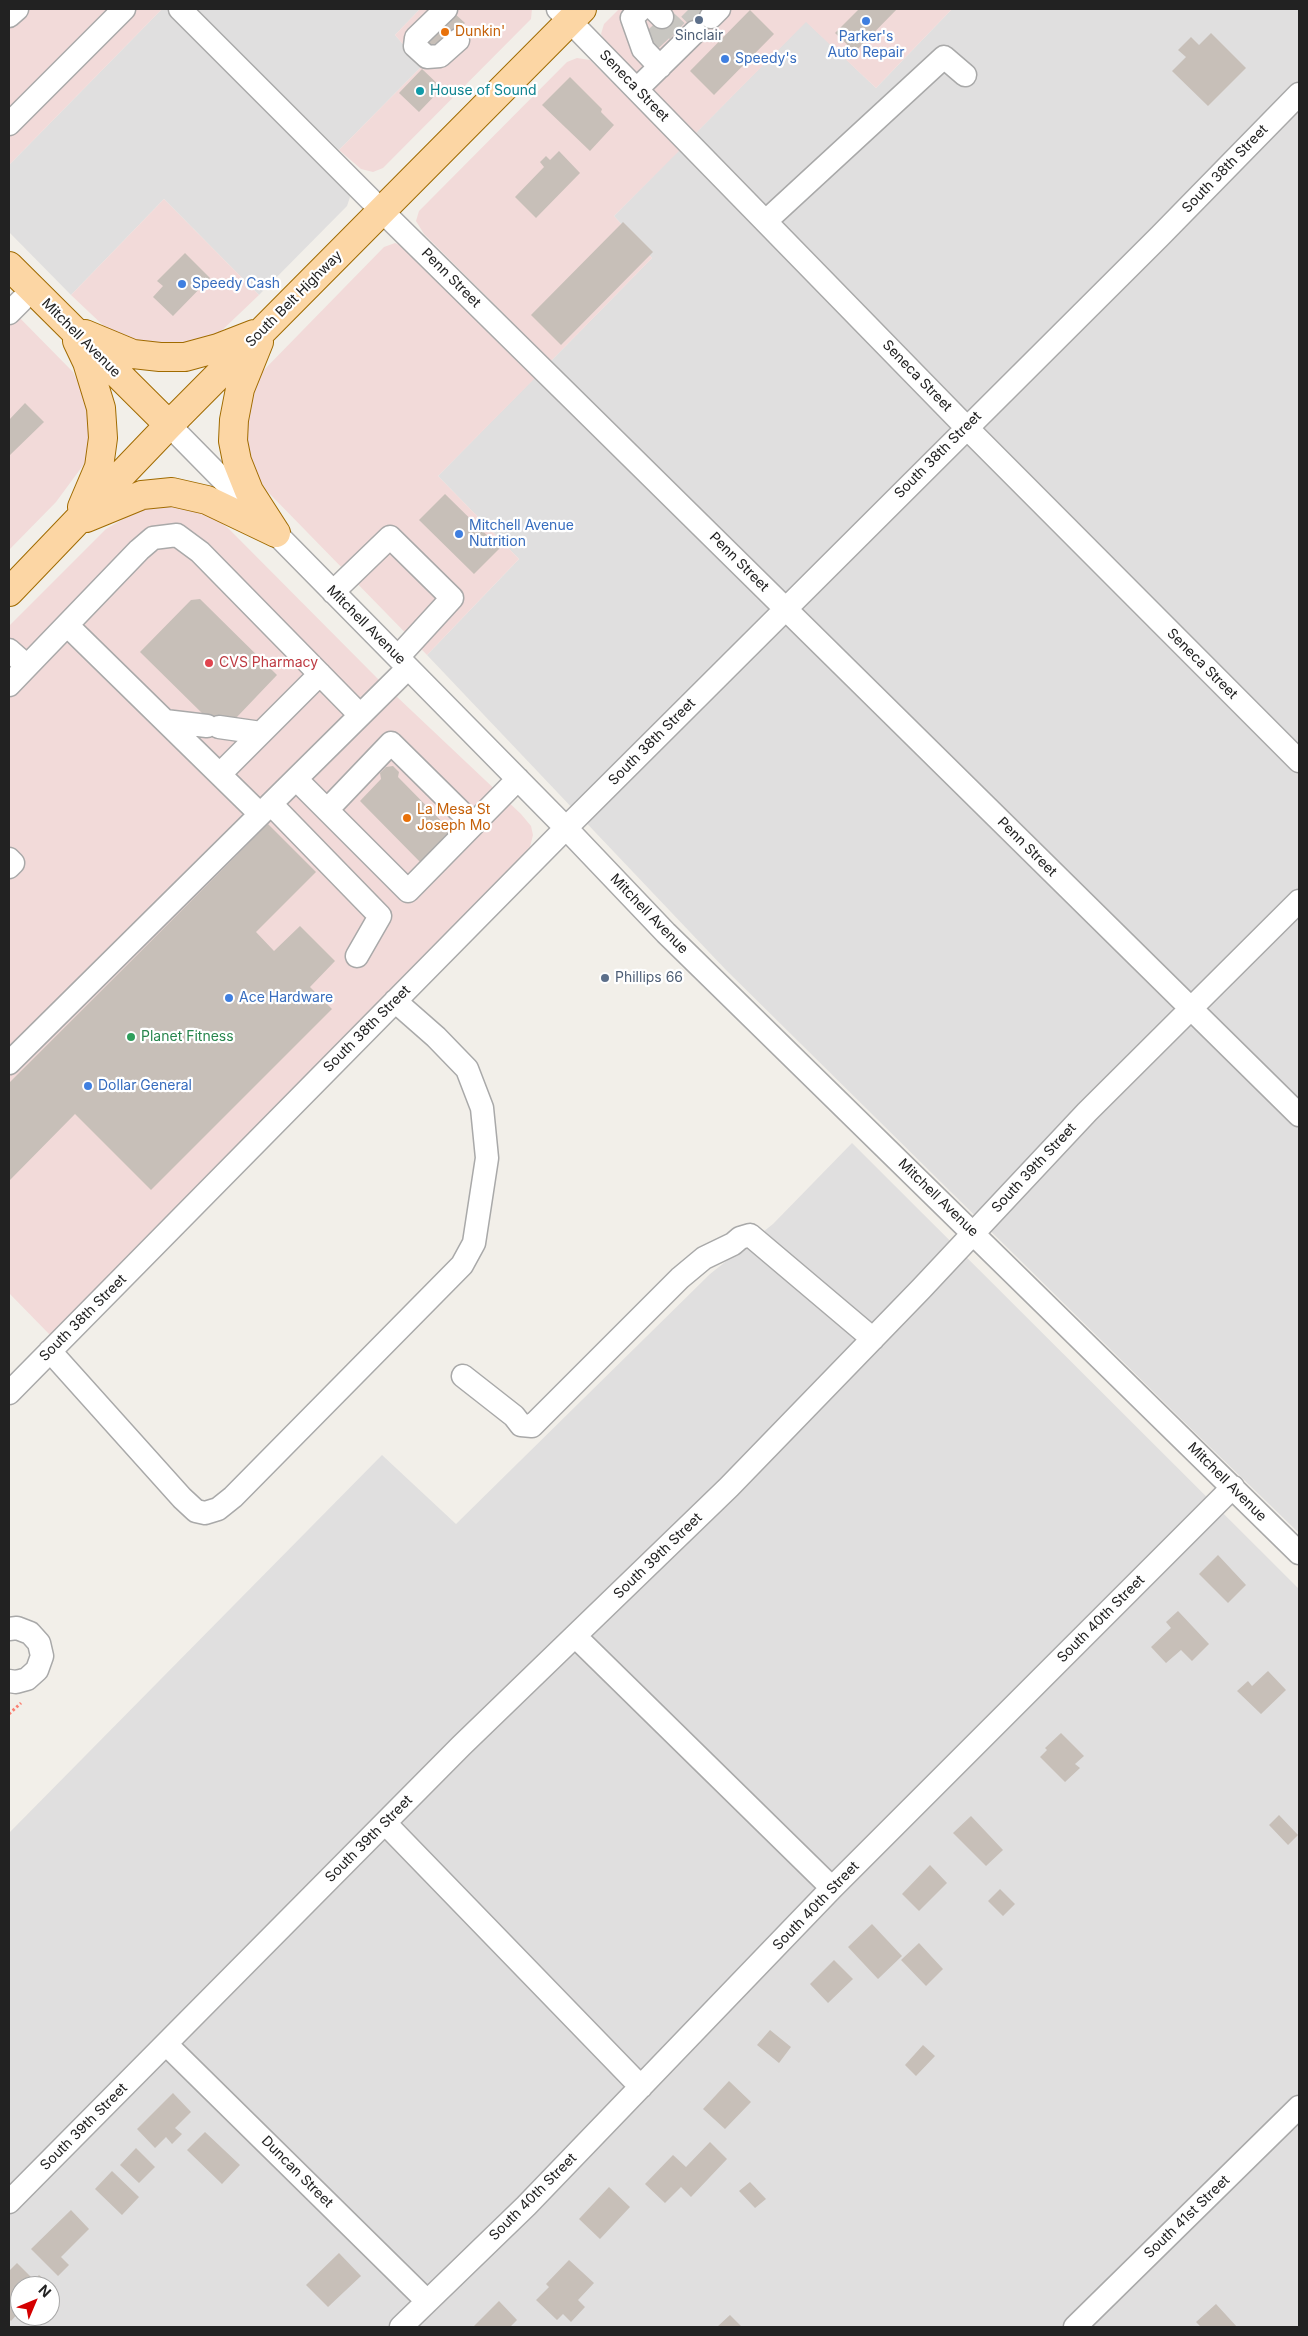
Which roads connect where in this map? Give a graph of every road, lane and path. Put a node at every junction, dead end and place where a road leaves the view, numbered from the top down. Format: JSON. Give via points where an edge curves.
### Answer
{"nodes":[{"id":1,"x":17,"y":9,"type":"edge"},
{"id":2,"x":124,"y":9,"type":"edge"},
{"id":3,"x":180,"y":9,"type":"edge"},
{"id":4,"x":432,"y":9,"type":"edge"},
{"id":5,"x":446,"y":9,"type":"edge"},
{"id":6,"x":570,"y":13,"type":"edge"},
{"id":7,"x":9,"y":16,"type":"edge"},
{"id":8,"x":658,"y":28,"type":"edge"},
{"id":9,"x":416,"y":38,"type":"junction"},
{"id":10,"x":458,"y":40,"type":"dead end"},
{"id":11,"x":965,"y":75,"type":"dead end"},
{"id":12,"x":637,"y":89,"type":"junction"},
{"id":13,"x":1299,"y":94,"type":"edge"},
{"id":14,"x":9,"y":124,"type":"edge"},
{"id":15,"x":382,"y":211,"type":"junction"},
{"id":16,"x":766,"y":221,"type":"junction"},
{"id":17,"x":9,"y":266,"type":"edge"},
{"id":18,"x":32,"y":290,"type":"junction"},
{"id":19,"x":9,"y":313,"type":"edge"},
{"id":20,"x":70,"y":327,"type":"junction"},
{"id":21,"x":265,"y":329,"type":"junction"},
{"id":22,"x":169,"y":425,"type":"junction"},
{"id":23,"x":966,"y":427,"type":"junction"},
{"id":24,"x":73,"y":524,"type":"junction"},
{"id":25,"x":276,"y":533,"type":"junction"},
{"id":26,"x":9,"y":592,"type":"edge"},
{"id":27,"x":333,"y":592,"type":"junction"},
{"id":28,"x":786,"y":608,"type":"junction"},
{"id":29,"x":66,"y":625,"type":"junction"},
{"id":30,"x":9,"y":650,"type":"edge"},
{"id":31,"x":403,"y":662,"type":"junction"},
{"id":32,"x":27,"y":666,"type":"junction"},
{"id":33,"x":320,"y":674,"type":"junction"},
{"id":34,"x":9,"y":685,"type":"edge"},
{"id":35,"x":360,"y":715,"type":"junction"},
{"id":36,"x":165,"y":721,"type":"junction"},
{"id":37,"x":261,"y":733,"type":"junction"},
{"id":38,"x":1299,"y":761,"type":"edge"},
{"id":39,"x":220,"y":774,"type":"junction"},
{"id":40,"x":296,"y":779,"type":"junction"},
{"id":41,"x":518,"y":779,"type":"junction"},
{"id":42,"x":265,"y":809,"type":"junction"},
{"id":43,"x":327,"y":810,"type":"junction"},
{"id":44,"x":473,"y":824,"type":"junction"},
{"id":45,"x":566,"y":828,"type":"junction"},
{"id":46,"x":9,"y":859,"type":"edge"},
{"id":47,"x":9,"y":867,"type":"edge"},
{"id":48,"x":1299,"y":901,"type":"edge"},
{"id":49,"x":357,"y":956,"type":"dead end"},
{"id":50,"x":395,"y":1001,"type":"junction"},
{"id":51,"x":1190,"y":1008,"type":"junction"},
{"id":52,"x":9,"y":1063,"type":"edge"},
{"id":53,"x":1299,"y":1115,"type":"edge"},
{"id":54,"x":973,"y":1233,"type":"junction"},
{"id":55,"x":873,"y":1339,"type":"junction"},
{"id":56,"x":50,"y":1351,"type":"junction"},
{"id":57,"x":463,"y":1376,"type":"dead end"},
{"id":58,"x":9,"y":1393,"type":"edge"},
{"id":59,"x":1233,"y":1487,"type":"junction"},
{"id":60,"x":1299,"y":1553,"type":"edge"},
{"id":61,"x":9,"y":1629,"type":"edge"},
{"id":62,"x":575,"y":1636,"type":"junction"},
{"id":63,"x":9,"y":1681,"type":"edge"},
{"id":64,"x":385,"y":1823,"type":"junction"},
{"id":65,"x":832,"y":1888,"type":"junction"},
{"id":66,"x":166,"y":2044,"type":"junction"},
{"id":67,"x":641,"y":2087,"type":"junction"},
{"id":68,"x":1299,"y":2107,"type":"edge"},
{"id":69,"x":9,"y":2202,"type":"edge"},
{"id":70,"x":427,"y":2301,"type":"junction"},
{"id":71,"x":401,"y":2327,"type":"edge"},
{"id":72,"x":1075,"y":2327,"type":"edge"}],
"edges":[{"from":1,"to":7,"type":"street"},
{"from":2,"to":14,"type":"street"},
{"from":3,"to":15,"type":"street","name":"Penn Street"},
{"from":4,"to":9,"type":"street","via":[[420,20]]},
{"from":5,"to":9,"type":"street"},
{"from":6,"to":12,"type":"street","name":"Seneca Street"},
{"from":6,"to":15,"type":"main road","name":"South Belt Highway"},
{"from":8,"to":12,"type":"street"},
{"from":9,"to":10,"type":"street","via":[[415,46],[427,57],[440,56]]},
{"from":11,"to":16,"type":"street","via":[[944,57]]},
{"from":12,"to":16,"type":"street","name":"Seneca Street"},
{"from":13,"to":23,"type":"street","name":"South 38th Street"},
{"from":15,"to":21,"type":"main road","name":"South Belt Highway"},
{"from":15,"to":28,"type":"street","name":"Penn Street"},
{"from":16,"to":23,"type":"street","name":"Seneca Street"},
{"from":17,"to":18,"type":"main road","name":"Mitchell Avenue"},
{"from":18,"to":19,"type":"street"},
{"from":18,"to":20,"type":"main road","name":"Mitchell Avenue"},
{"from":20,"to":21,"type":"main road","via":[[133,354],[160,357],[185,357]]},
{"from":20,"to":22,"type":"main road","name":"Mitchell Avenue"},
{"from":20,"to":24,"type":"main road","via":[[87,362],[102,408],[103,438],[98,467]]},
{"from":21,"to":22,"type":"main road","name":"South Belt Highway"},
{"from":21,"to":25,"type":"main road","via":[[240,389],[233,441],[249,491]]},
{"from":22,"to":24,"type":"main road","name":"South Belt Highway"},
{"from":22,"to":25,"type":"street","name":"Mitchell Avenue"},
{"from":23,"to":28,"type":"street","name":"South 38th Street"},
{"from":23,"to":38,"type":"street","name":"Seneca Street"},
{"from":24,"to":25,"type":"main road","via":[[142,495],[172,492],[207,500]]},
{"from":24,"to":26,"type":"main road","name":"South Belt Highway"},
{"from":25,"to":27,"type":"street","name":"Mitchell Avenue"},
{"from":27,"to":31,"type":"street","name":"Mitchell Avenue"},
{"from":27,"to":31,"type":"street","via":[[390,537],[452,598]]},
{"from":28,"to":45,"type":"street","name":"South 38th Street"},
{"from":28,"to":51,"type":"street","name":"Penn Street"},
{"from":29,"to":32,"type":"street"},
{"from":29,"to":33,"type":"street","via":[[139,550],[154,538],[177,535],[200,552]]},
{"from":29,"to":36,"type":"street"},
{"from":30,"to":32,"type":"street"},
{"from":31,"to":35,"type":"street"},
{"from":31,"to":41,"type":"street","name":"Mitchell Avenue"},
{"from":32,"to":34,"type":"street"},
{"from":33,"to":35,"type":"street"},
{"from":33,"to":37,"type":"street"},
{"from":35,"to":40,"type":"street"},
{"from":36,"to":37,"type":"street"},
{"from":36,"to":39,"type":"street"},
{"from":37,"to":39,"type":"street"},
{"from":39,"to":42,"type":"street"},
{"from":40,"to":42,"type":"street"},
{"from":40,"to":43,"type":"street"},
{"from":41,"to":44,"type":"street"},
{"from":41,"to":45,"type":"street","name":"Mitchell Avenue"},
{"from":42,"to":49,"type":"street","via":[[380,916]]},
{"from":42,"to":52,"type":"street"},
{"from":43,"to":44,"type":"street","via":[[408,891]]},
{"from":43,"to":44,"type":"street","via":[[391,743]]},
{"from":45,"to":50,"type":"street","name":"South 38th Street"},
{"from":45,"to":54,"type":"street","name":"Mitchell Avenue","via":[[666,933]]},
{"from":46,"to":47,"type":"street","via":[[12,863]]},
{"from":48,"to":51,"type":"street","name":"South 39th Street"},
{"from":50,"to":56,"type":"street","name":"South 38th Street"},
{"from":50,"to":56,"type":"street","via":[[467,1069],[482,1108],[487,1158],[474,1243],[462,1265],[233,1497],[205,1513],[196,1511],[182,1498]]},
{"from":51,"to":53,"type":"street","name":"Penn Street"},
{"from":51,"to":54,"type":"street","name":"South 39th Street"},
{"from":54,"to":55,"type":"street","name":"South 39th Street"},
{"from":54,"to":59,"type":"street","name":"Mitchell Avenue"},
{"from":55,"to":57,"type":"street","via":[[750,1235],[704,1258],[680,1278],[532,1426],[521,1425]]},
{"from":55,"to":62,"type":"street","name":"South 39th Street"},
{"from":56,"to":58,"type":"street","name":"South 38th Street"},
{"from":59,"to":60,"type":"street","name":"Mitchell Avenue"},
{"from":59,"to":65,"type":"street","name":"South 40th Street"},
{"from":61,"to":63,"type":"street","via":[[30,1633],[39,1643],[42,1656],[37,1670],[27,1679]]},
{"from":62,"to":64,"type":"street","name":"South 39th Street"},
{"from":62,"to":65,"type":"street"},
{"from":64,"to":66,"type":"street","name":"South 39th Street"},
{"from":64,"to":67,"type":"street"},
{"from":65,"to":67,"type":"street","name":"South 40th Street"},
{"from":66,"to":69,"type":"street","name":"South 39th Street"},
{"from":66,"to":70,"type":"street","name":"Duncan Street"},
{"from":67,"to":70,"type":"street","name":"South 40th Street","via":[[526,2206]]},
{"from":68,"to":72,"type":"street","name":"South 41st Street"},
{"from":70,"to":71,"type":"street","name":"South 40th Street"}]}
